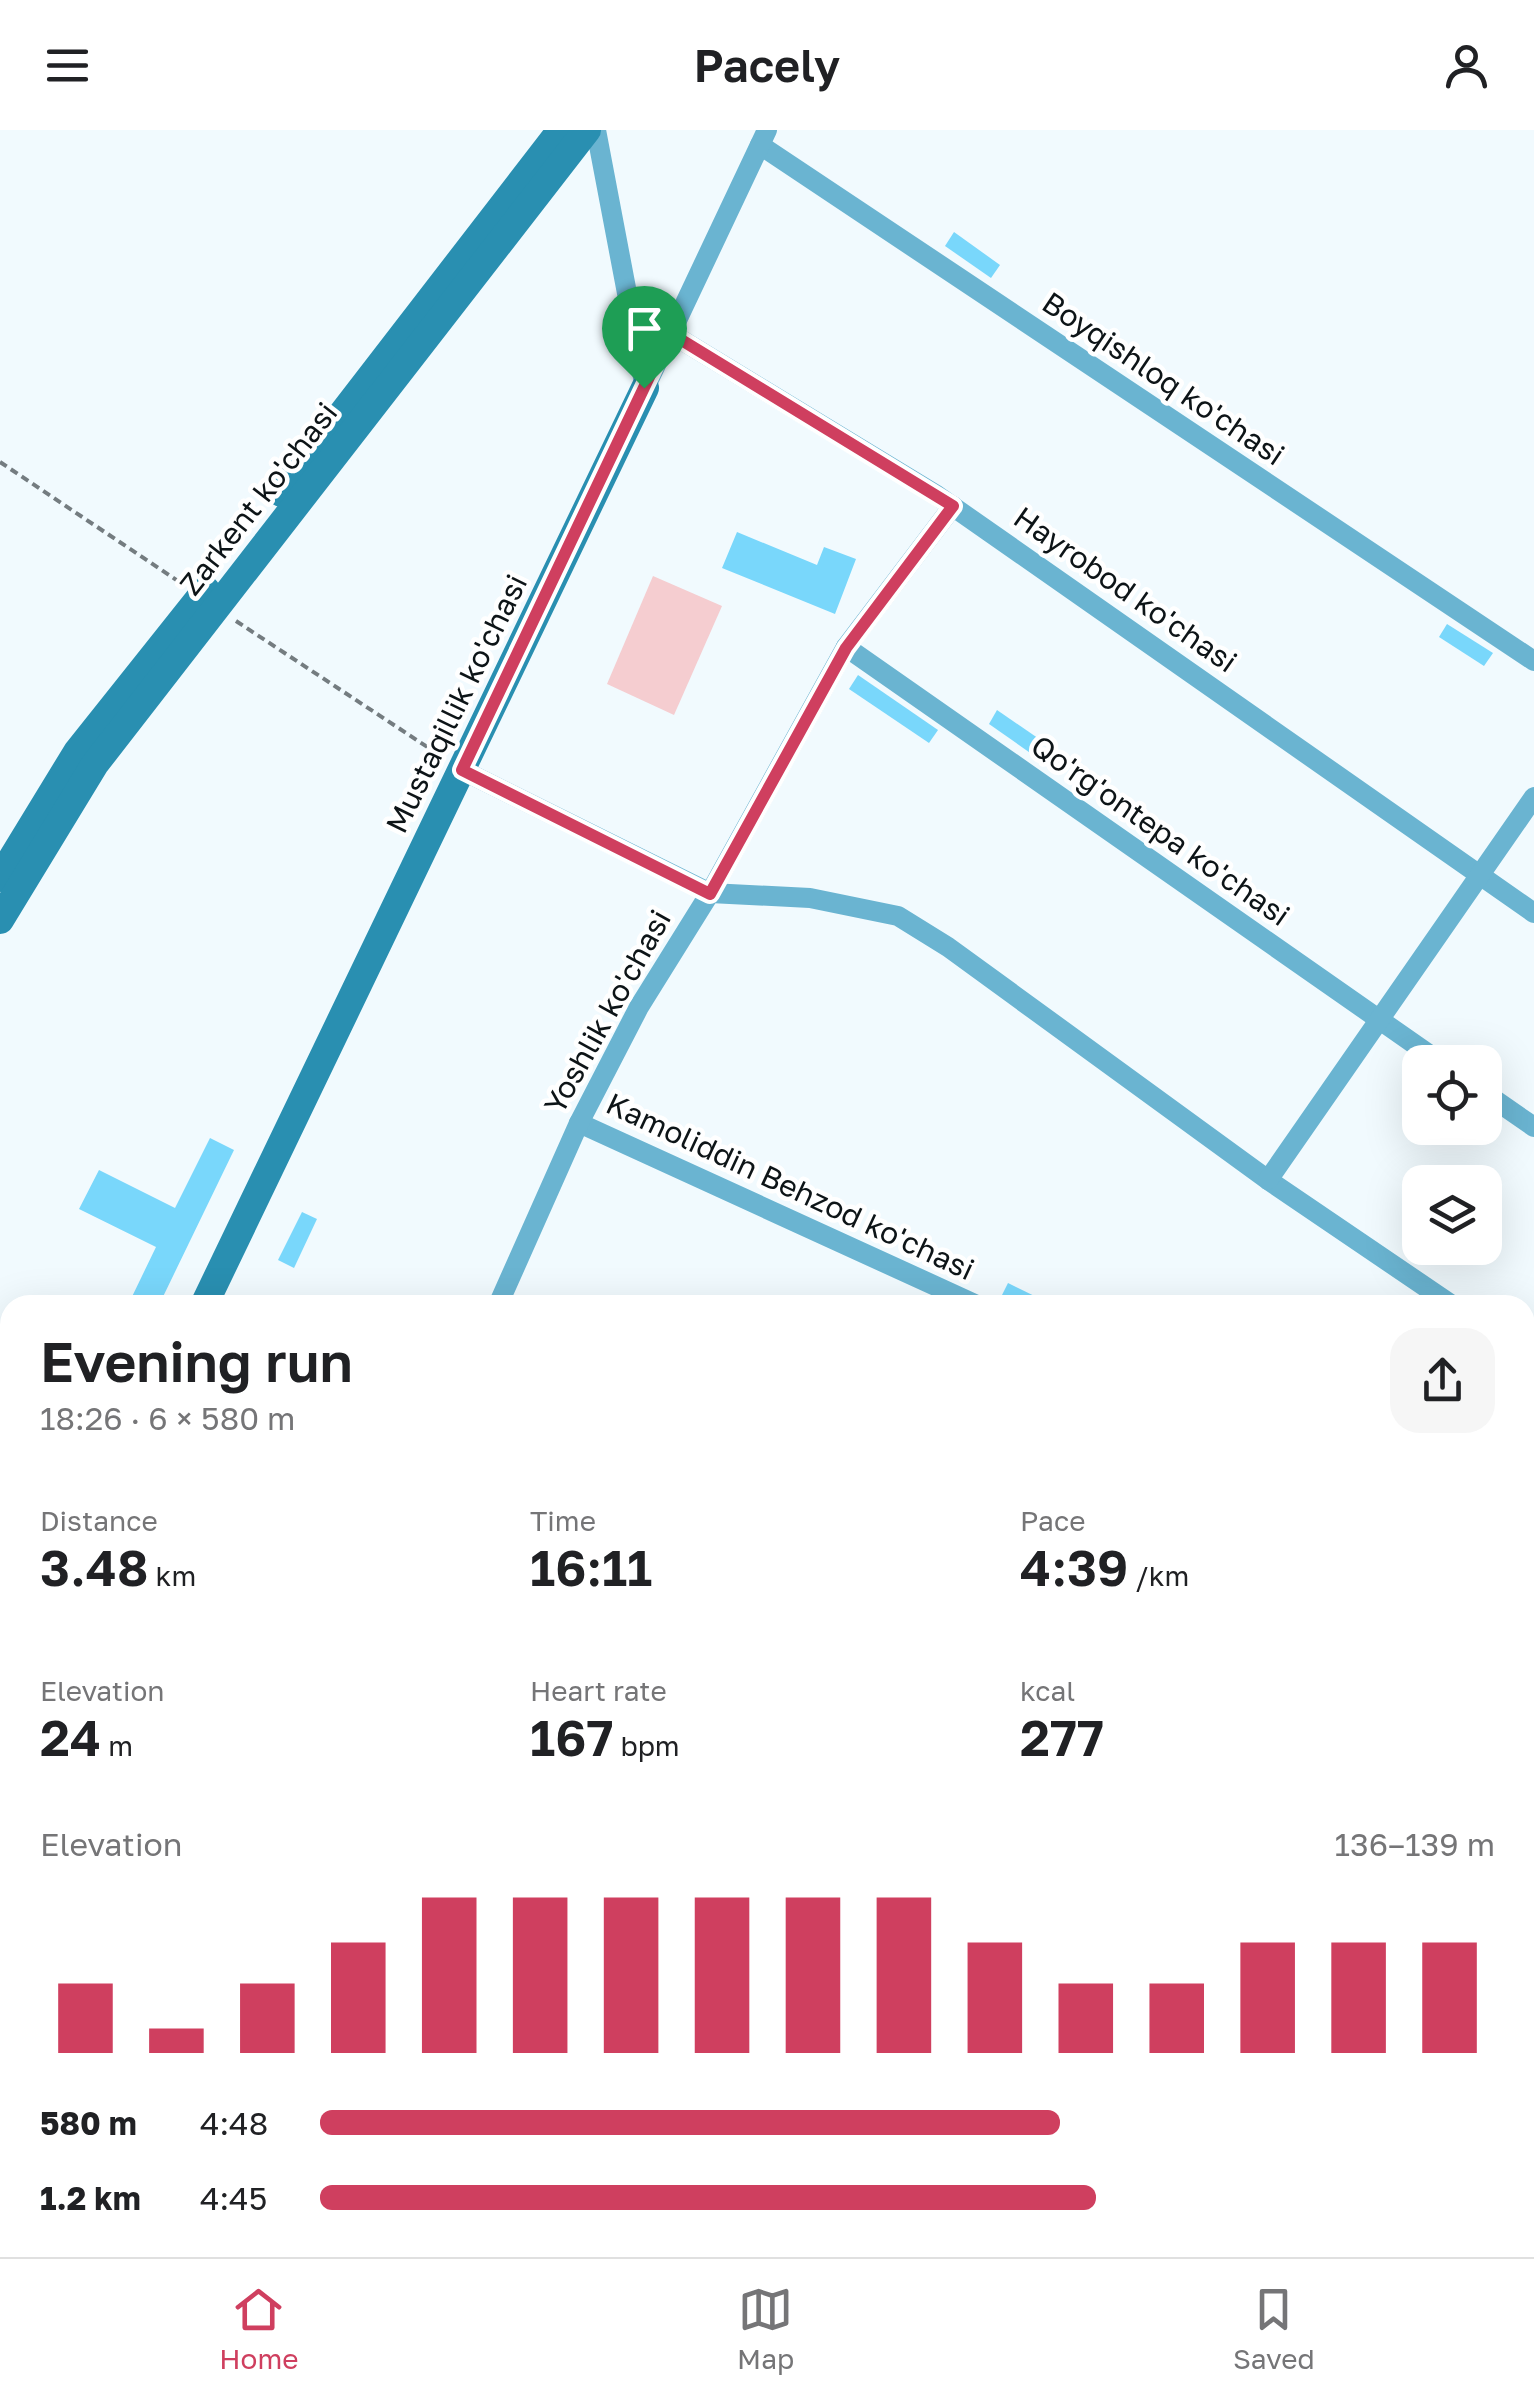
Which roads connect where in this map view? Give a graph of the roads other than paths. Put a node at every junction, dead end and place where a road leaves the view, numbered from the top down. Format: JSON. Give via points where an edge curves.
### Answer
{"nodes":[{"id":1,"x":562,"y":130,"type":"edge"},
{"id":2,"x":587,"y":130,"type":"edge"},
{"id":3,"x":596,"y":130,"type":"edge"},
{"id":4,"x":763,"y":138,"type":"edge"},
{"id":5,"x":670,"y":333,"type":"junction"},
{"id":6,"x":644,"y":388,"type":"junction"},
{"id":7,"x":953,"y":506,"type":"junction"},
{"id":8,"x":209,"y":603,"type":"junction"},
{"id":9,"x":846,"y":648,"type":"junction"},
{"id":10,"x":1534,"y":662,"type":"edge"},
{"id":11,"x":462,"y":770,"type":"junction"},
{"id":12,"x":1534,"y":797,"type":"edge"},
{"id":13,"x":1479,"y":876,"type":"junction"},
{"id":14,"x":0,"y":878,"type":"edge"},
{"id":15,"x":710,"y":894,"type":"junction"},
{"id":16,"x":1534,"y":913,"type":"edge"},
{"id":17,"x":0,"y":920,"type":"edge"},
{"id":18,"x":1380,"y":1021,"type":"junction"},
{"id":19,"x":1415,"y":1045,"type":"edge"},
{"id":20,"x":1502,"y":1105,"type":"edge"},
{"id":21,"x":579,"y":1123,"type":"junction"},
{"id":22,"x":1534,"y":1127,"type":"edge"},
{"id":23,"x":1268,"y":1180,"type":"junction"},
{"id":24,"x":209,"y":1295,"type":"edge"},
{"id":25,"x":502,"y":1295,"type":"edge"},
{"id":26,"x":955,"y":1295,"type":"edge"},
{"id":27,"x":1437,"y":1295,"type":"edge"},
{"id":28,"x":64,"y":2257,"type":"edge"},
{"id":29,"x":78,"y":2257,"type":"edge"}],
"edges":[{"from":1,"to":8,"type":"main road","name":"Zarkent ko'chasi"},
{"from":2,"to":8,"type":"main road","name":"Zarkent ko'chasi"},
{"from":3,"to":6,"type":"street"},
{"from":4,"to":5,"type":"street","name":"Mustaqillik ko'chasi"},
{"from":4,"to":10,"type":"street","name":"Boyqishloq ko'chasi"},
{"from":5,"to":6,"type":"street","name":"Mustaqillik ko'chasi"},
{"from":5,"to":7,"type":"street","name":"Hayrobod ko'chasi"},
{"from":6,"to":11,"type":"main road","name":"Mustaqillik ko'chasi"},
{"from":7,"to":9,"type":"street","name":"Yoshlik ko'chasi"},
{"from":7,"to":13,"type":"street","name":"Hayrobod ko'chasi"},
{"from":8,"to":14,"type":"main road","name":"Zarkent ko'chasi","via":[[77,752]]},
{"from":8,"to":17,"type":"main road","name":"Zarkent ko'chasi","via":[[95,764]]},
{"from":9,"to":15,"type":"street","name":"Yoshlik ko'chasi"},
{"from":9,"to":18,"type":"street","name":"Qo'rg'ontepa ko'chasi"},
{"from":11,"to":15,"type":"street"},
{"from":11,"to":24,"type":"main road","name":"Mustaqillik ko'chasi"},
{"from":12,"to":13,"type":"street"},
{"from":13,"to":16,"type":"street","name":"Hayrobod ko'chasi"},
{"from":13,"to":18,"type":"street"},
{"from":15,"to":21,"type":"street","name":"Yoshlik ko'chasi","via":[[639,1007]]},
{"from":15,"to":23,"type":"street","via":[[810,898],[898,916]]},
{"from":18,"to":19,"type":"street","name":"Qo'rg'ontepa ko'chasi"},
{"from":18,"to":23,"type":"street"},
{"from":20,"to":22,"type":"street"},
{"from":21,"to":25,"type":"street","name":"Yoshlik ko'chasi"},
{"from":21,"to":26,"type":"street","name":"Kamoliddin Behzod ko'chasi"},
{"from":23,"to":27,"type":"street"},
{"from":28,"to":29,"type":"street"}]}
